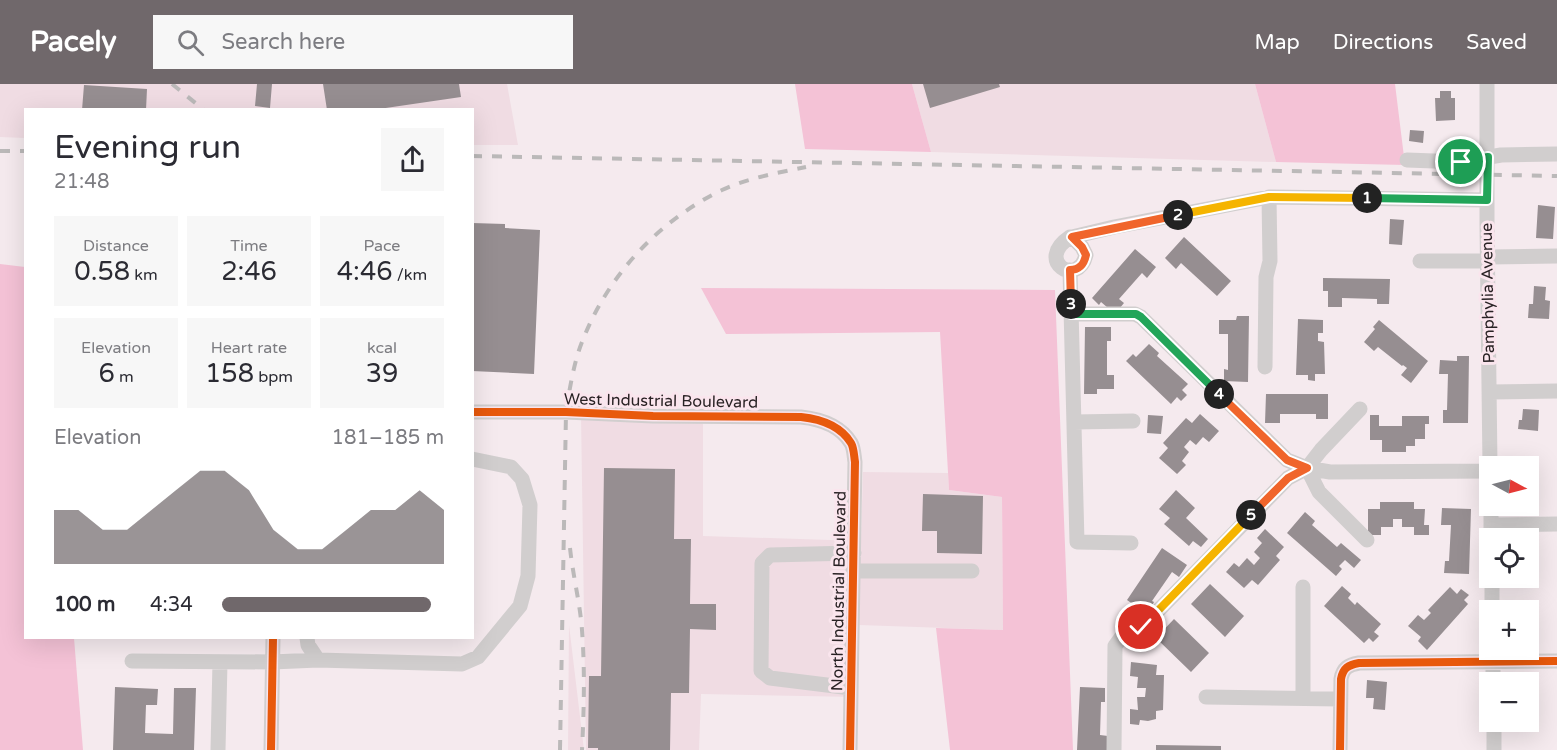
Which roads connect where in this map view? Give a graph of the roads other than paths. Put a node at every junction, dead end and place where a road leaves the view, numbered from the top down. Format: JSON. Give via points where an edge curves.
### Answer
{"nodes":[{"id":1,"x":1487,"y":84,"type":"edge"},
{"id":2,"x":1557,"y":154,"type":"edge"},
{"id":3,"x":1488,"y":157,"type":"junction"},
{"id":4,"x":1407,"y":160,"type":"dead end"},
{"id":5,"x":1269,"y":197,"type":"junction"},
{"id":6,"x":1487,"y":200,"type":"junction"},
{"id":7,"x":1072,"y":237,"type":"junction"},
{"id":8,"x":1557,"y":256,"type":"edge"},
{"id":9,"x":1488,"y":259,"type":"junction"},
{"id":10,"x":1420,"y":261,"type":"dead end"},
{"id":11,"x":1070,"y":270,"type":"junction"},
{"id":12,"x":1074,"y":314,"type":"junction"},
{"id":13,"x":1265,"y":367,"type":"dead end"},
{"id":14,"x":1557,"y":391,"type":"edge"},
{"id":15,"x":1490,"y":392,"type":"junction"},
{"id":16,"x":1360,"y":409,"type":"dead end"},
{"id":17,"x":474,"y":412,"type":"edge"},
{"id":18,"x":1132,"y":421,"type":"dead end"},
{"id":19,"x":1074,"y":422,"type":"junction"},
{"id":20,"x":844,"y":436,"type":"joint"},
{"id":21,"x":1490,"y":456,"type":"edge"},
{"id":22,"x":474,"y":459,"type":"edge"},
{"id":23,"x":1307,"y":468,"type":"junction"},
{"id":24,"x":1479,"y":469,"type":"edge"},
{"id":25,"x":1557,"y":524,"type":"edge"},
{"id":26,"x":1524,"y":528,"type":"edge"},
{"id":27,"x":1368,"y":540,"type":"dead end"},
{"id":28,"x":1131,"y":543,"type":"dead end"},
{"id":29,"x":854,"y":553,"type":"junction"},
{"id":30,"x":972,"y":571,"type":"dead end"},
{"id":31,"x":853,"y":572,"type":"junction"},
{"id":32,"x":1303,"y":587,"type":"dead end"},
{"id":33,"x":273,"y":639,"type":"edge"},
{"id":34,"x":307,"y":639,"type":"edge"},
{"id":35,"x":1479,"y":657,"type":"edge"},
{"id":36,"x":318,"y":660,"type":"junction"},
{"id":37,"x":1539,"y":660,"type":"edge"},
{"id":38,"x":132,"y":661,"type":"dead end"},
{"id":39,"x":1557,"y":661,"type":"edge"},
{"id":40,"x":220,"y":662,"type":"junction"},
{"id":41,"x":272,"y":662,"type":"junction"},
{"id":42,"x":851,"y":688,"type":"junction"},
{"id":43,"x":1206,"y":697,"type":"dead end"},
{"id":44,"x":1303,"y":698,"type":"junction"},
{"id":45,"x":1340,"y":699,"type":"junction"},
{"id":46,"x":1494,"y":732,"type":"edge"},
{"id":47,"x":218,"y":750,"type":"edge"},
{"id":48,"x":271,"y":750,"type":"edge"},
{"id":49,"x":850,"y":750,"type":"edge"},
{"id":50,"x":1114,"y":750,"type":"edge"},
{"id":51,"x":1340,"y":750,"type":"edge"},
{"id":52,"x":1494,"y":750,"type":"edge"}],
"edges":[{"from":1,"to":3,"type":"street","name":"Pamphylia Avenue"},
{"from":2,"to":3,"type":"street"},
{"from":3,"to":4,"type":"street","via":[[1461,162]]},
{"from":3,"to":6,"type":"street","name":"Pamphylia Avenue"},
{"from":5,"to":6,"type":"street"},
{"from":5,"to":7,"type":"street"},
{"from":5,"to":13,"type":"street"},
{"from":6,"to":9,"type":"street","name":"Pamphylia Avenue"},
{"from":7,"to":11,"type":"street","via":[[1086,255],[1078,269]]},
{"from":7,"to":11,"type":"street","via":[[1060,244],[1055,257],[1061,267]]},
{"from":8,"to":9,"type":"street"},
{"from":9,"to":10,"type":"street"},
{"from":9,"to":15,"type":"street","name":"Pamphylia Avenue"},
{"from":11,"to":12,"type":"street"},
{"from":12,"to":19,"type":"street"},
{"from":12,"to":23,"type":"street","via":[[1141,317],[1287,460]]},
{"from":14,"to":15,"type":"street"},
{"from":15,"to":21,"type":"street","name":"Pamphylia Avenue"},
{"from":16,"to":23,"type":"street"},
{"from":17,"to":20,"type":"street","name":"West Industrial Boulevard","via":[[801,417],[818,419]]},
{"from":18,"to":19,"type":"street"},
{"from":19,"to":28,"type":"street","via":[[1077,542]]},
{"from":20,"to":29,"type":"street","name":"North Industrial Boulevard","via":[[855,462]]},
{"from":22,"to":36,"type":"street","via":[[511,467],[522,479],[530,506],[528,576],[520,606],[478,657],[462,664]]},
{"from":23,"to":24,"type":"street","via":[[1330,472]]},
{"from":23,"to":27,"type":"street","via":[[1319,492]]},
{"from":23,"to":50,"type":"street","via":[[1288,478],[1147,622],[1126,631],[1115,646]]},
{"from":25,"to":26,"type":"street"},
{"from":29,"to":31,"type":"street","name":"North Industrial Boulevard"},
{"from":29,"to":42,"type":"street","via":[[770,555],[762,563],[761,671],[770,678]]},
{"from":30,"to":31,"type":"street"},
{"from":31,"to":42,"type":"street","name":"North Industrial Boulevard"},
{"from":32,"to":44,"type":"street"},
{"from":33,"to":41,"type":"street"},
{"from":34,"to":36,"type":"street"},
{"from":35,"to":45,"type":"street","via":[[1350,665],[1341,679]]},
{"from":36,"to":41,"type":"street"},
{"from":37,"to":39,"type":"street"},
{"from":38,"to":40,"type":"street"},
{"from":40,"to":41,"type":"street"},
{"from":40,"to":47,"type":"street"},
{"from":41,"to":48,"type":"street"},
{"from":42,"to":49,"type":"street","name":"North Industrial Boulevard"},
{"from":43,"to":44,"type":"street"},
{"from":44,"to":45,"type":"street"},
{"from":45,"to":51,"type":"street"},
{"from":46,"to":52,"type":"street"}]}
